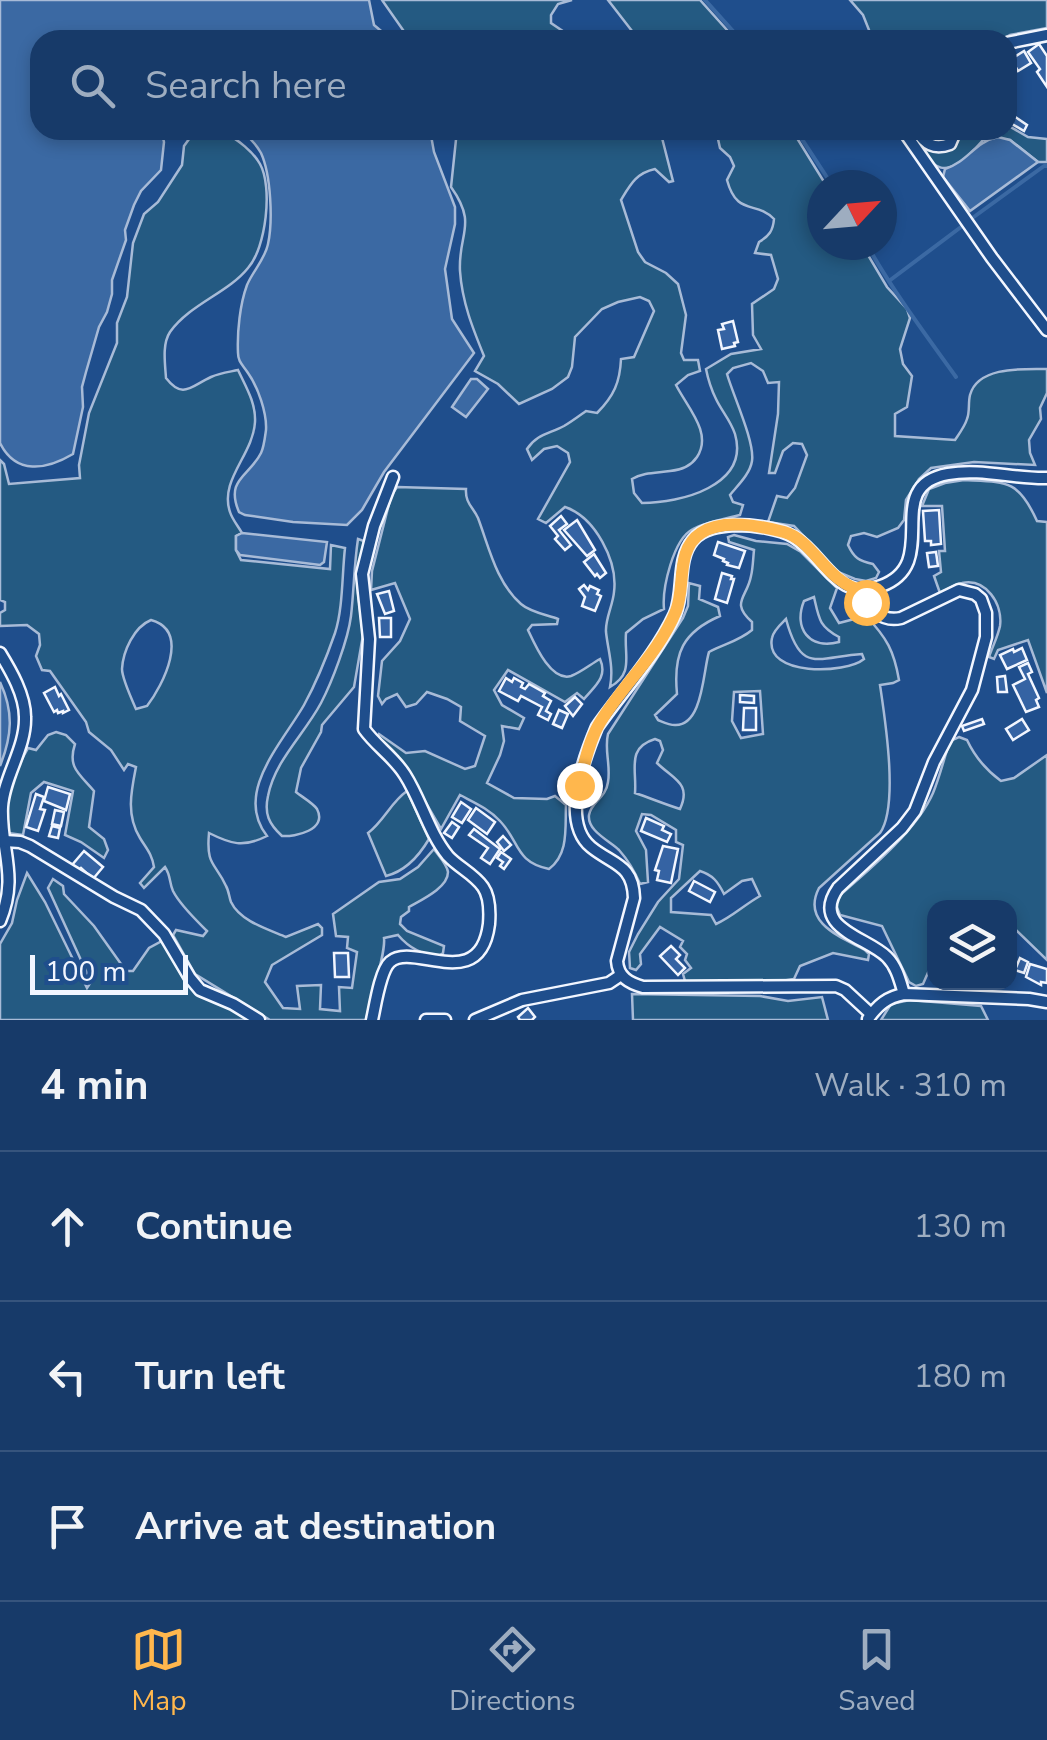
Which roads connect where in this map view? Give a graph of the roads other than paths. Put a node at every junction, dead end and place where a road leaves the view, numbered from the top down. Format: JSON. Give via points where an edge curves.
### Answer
{"nodes":[{"id":1,"x":1047,"y":35,"type":"edge"},
{"id":2,"x":1017,"y":41,"type":"edge"},
{"id":3,"x":908,"y":140,"type":"edge"},
{"id":4,"x":924,"y":140,"type":"edge"},
{"id":5,"x":952,"y":140,"type":"edge"},
{"id":6,"x":1047,"y":330,"type":"edge"},
{"id":7,"x":393,"y":477,"type":"dead end"},
{"id":8,"x":1047,"y":478,"type":"edge"},
{"id":9,"x":863,"y":591,"type":"junction"},
{"id":10,"x":0,"y":653,"type":"edge"},
{"id":11,"x":5,"y":842,"type":"junction"},
{"id":12,"x":0,"y":921,"type":"edge"},
{"id":13,"x":621,"y":974,"type":"junction"},
{"id":14,"x":904,"y":994,"type":"junction"},
{"id":15,"x":1047,"y":1002,"type":"edge"},
{"id":16,"x":869,"y":1017,"type":"edge"},
{"id":17,"x":259,"y":1020,"type":"edge"},
{"id":18,"x":372,"y":1020,"type":"edge"},
{"id":19,"x":426,"y":1020,"type":"edge"},
{"id":20,"x":445,"y":1020,"type":"edge"},
{"id":21,"x":475,"y":1020,"type":"edge"}],
"edges":[{"from":1,"to":2,"type":"street"},
{"from":3,"to":6,"type":"street"},
{"from":4,"to":5,"type":"street","via":[[942,147]]},
{"from":7,"to":18,"type":"street","via":[[362,574],[369,639],[364,729],[402,770],[440,843],[484,889],[490,906],[480,949],[464,960],[392,960]]},
{"from":8,"to":9,"type":"street","via":[[969,472],[928,482],[912,510],[910,560],[891,582]]},
{"from":9,"to":13,"type":"street","via":[[845,585],[782,532],[721,527],[690,544],[666,633],[598,728],[579,785],[579,831],[592,848],[621,865],[634,889],[617,961]]},
{"from":9,"to":14,"type":"street","via":[[884,619],[901,618],[958,590],[975,594],[986,613],[972,690],[915,811],[831,898],[842,931],[891,960]]},
{"from":10,"to":11,"type":"street","via":[[26,714],[2,802]]},
{"from":11,"to":12,"type":"street","via":[[9,884]]},
{"from":11,"to":17,"type":"street","via":[[30,846],[141,910],[200,990]]},
{"from":13,"to":16,"type":"street","via":[[643,987],[836,986]]},
{"from":13,"to":21,"type":"street"},
{"from":14,"to":15,"type":"street"},
{"from":14,"to":16,"type":"street","via":[[890,996]]},
{"from":19,"to":20,"type":"street"}]}
